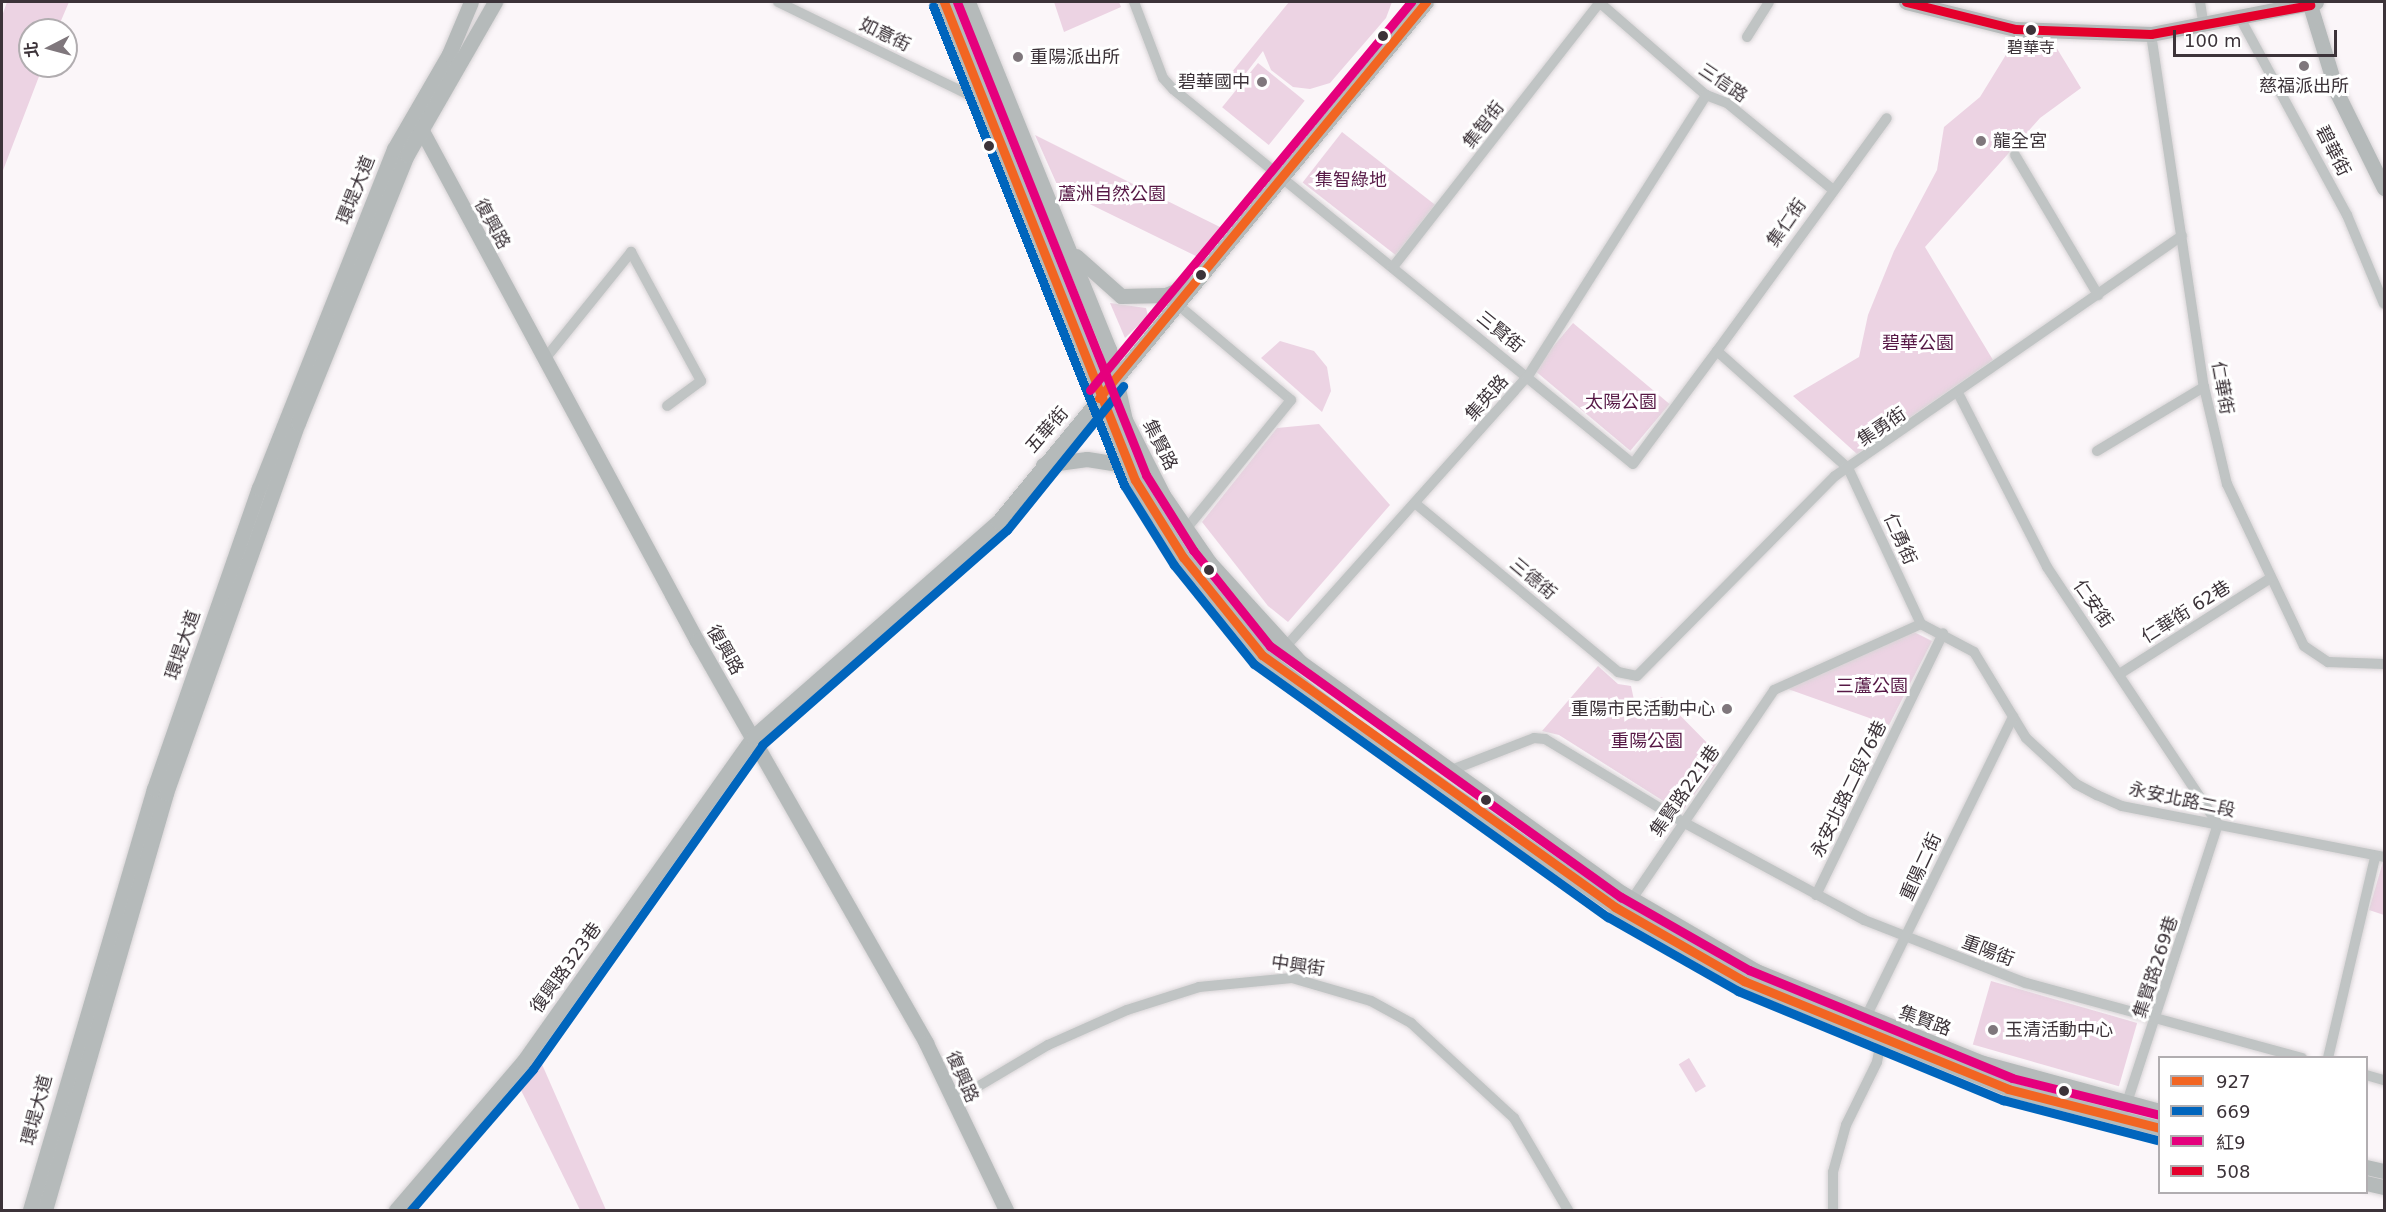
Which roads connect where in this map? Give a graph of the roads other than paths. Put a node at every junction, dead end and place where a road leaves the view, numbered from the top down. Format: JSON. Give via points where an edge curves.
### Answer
{"nodes":[{"id":1,"x":471,"y":2,"type":"edge"},
{"id":2,"x":495,"y":2,"type":"edge"},
{"id":3,"x":778,"y":2,"type":"edge"},
{"id":4,"x":944,"y":2,"type":"edge"},
{"id":5,"x":968,"y":2,"type":"edge"},
{"id":6,"x":1134,"y":2,"type":"edge"},
{"id":7,"x":1426,"y":2,"type":"edge"},
{"id":8,"x":1599,"y":2,"type":"edge"},
{"id":9,"x":1769,"y":2,"type":"edge"},
{"id":10,"x":1906,"y":2,"type":"edge"},
{"id":11,"x":2200,"y":2,"type":"edge"},
{"id":12,"x":2312,"y":2,"type":"edge"},
{"id":13,"x":2240,"y":18,"type":"junction"},
{"id":14,"x":2204,"y":26,"type":"junction"},
{"id":15,"x":2151,"y":34,"type":"junction"},
{"id":16,"x":1747,"y":37,"type":"dead end"},
{"id":17,"x":1706,"y":95,"type":"junction"},
{"id":18,"x":978,"y":99,"type":"junction"},
{"id":19,"x":416,"y":108,"type":"junction"},
{"id":20,"x":1887,"y":118,"type":"dead end"},
{"id":21,"x":421,"y":135,"type":"junction"},
{"id":22,"x":2014,"y":155,"type":"dead end"},
{"id":23,"x":1283,"y":175,"type":"junction"},
{"id":24,"x":2385,"y":188,"type":"edge"},
{"id":25,"x":1832,"y":189,"type":"junction"},
{"id":26,"x":2182,"y":236,"type":"junction"},
{"id":27,"x":1065,"y":244,"type":"junction"},
{"id":28,"x":1393,"y":267,"type":"junction"},
{"id":29,"x":1192,"y":284,"type":"junction"},
{"id":30,"x":2098,"y":295,"type":"junction"},
{"id":31,"x":1177,"y":304,"type":"junction"},
{"id":32,"x":2385,"y":304,"type":"edge"},
{"id":33,"x":1718,"y":351,"type":"junction"},
{"id":34,"x":544,"y":360,"type":"junction"},
{"id":35,"x":1117,"y":375,"type":"junction"},
{"id":36,"x":1528,"y":376,"type":"junction"},
{"id":37,"x":2204,"y":387,"type":"junction"},
{"id":38,"x":1958,"y":393,"type":"junction"},
{"id":39,"x":1100,"y":398,"type":"junction"},
{"id":40,"x":667,"y":406,"type":"dead end"},
{"id":41,"x":2097,"y":451,"type":"dead end"},
{"id":42,"x":1043,"y":465,"type":"junction"},
{"id":43,"x":1848,"y":468,"type":"junction"},
{"id":44,"x":1135,"y":480,"type":"junction"},
{"id":45,"x":1416,"y":504,"type":"junction"},
{"id":46,"x":1186,"y":529,"type":"junction"},
{"id":47,"x":2270,"y":579,"type":"junction"},
{"id":48,"x":1921,"y":624,"type":"junction"},
{"id":49,"x":1943,"y":633,"type":"junction"},
{"id":50,"x":1285,"y":648,"type":"junction"},
{"id":51,"x":1272,"y":662,"type":"junction"},
{"id":52,"x":2385,"y":664,"type":"edge"},
{"id":53,"x":203,"y":665,"type":"junction"},
{"id":54,"x":2121,"y":674,"type":"junction"},
{"id":55,"x":1630,"y":677,"type":"joint"},
{"id":56,"x":2013,"y":717,"type":"junction"},
{"id":57,"x":753,"y":737,"type":"junction"},
{"id":58,"x":1449,"y":771,"type":"junction"},
{"id":59,"x":160,"y":791,"type":"junction"},
{"id":60,"x":1683,"y":822,"type":"junction"},
{"id":61,"x":2218,"y":824,"type":"junction"},
{"id":62,"x":2380,"y":857,"type":"edge"},
{"id":63,"x":1816,"y":895,"type":"junction"},
{"id":64,"x":1628,"y":905,"type":"junction"},
{"id":65,"x":1906,"y":937,"type":"junction"},
{"id":66,"x":2156,"y":1022,"type":"junction"},
{"id":67,"x":1862,"y":1025,"type":"junction"},
{"id":68,"x":1882,"y":1034,"type":"junction"},
{"id":69,"x":2294,"y":1056,"type":"edge"},
{"id":70,"x":2329,"y":1056,"type":"edge"},
{"id":71,"x":2368,"y":1075,"type":"edge"},
{"id":72,"x":2385,"y":1080,"type":"edge"},
{"id":73,"x":952,"y":1102,"type":"junction"},
{"id":74,"x":2127,"y":1102,"type":"junction"},
{"id":75,"x":2158,"y":1110,"type":"edge"},
{"id":76,"x":2122,"y":1118,"type":"junction"},
{"id":77,"x":2158,"y":1127,"type":"edge"},
{"id":78,"x":2368,"y":1167,"type":"edge"},
{"id":79,"x":2385,"y":1171,"type":"edge"},
{"id":80,"x":2368,"y":1183,"type":"edge"},
{"id":81,"x":2385,"y":1187,"type":"edge"},
{"id":82,"x":30,"y":1210,"type":"edge"},
{"id":83,"x":45,"y":1210,"type":"edge"},
{"id":84,"x":396,"y":1210,"type":"edge"},
{"id":85,"x":1006,"y":1210,"type":"edge"},
{"id":86,"x":1568,"y":1210,"type":"edge"},
{"id":87,"x":1833,"y":1210,"type":"edge"}],
"edges":[{"from":1,"to":19,"type":"street","name":"環堤大道"},
{"from":2,"to":21,"type":"street","name":"環堤大道"},
{"from":3,"to":18,"type":"street","name":"如意街"},
{"from":4,"to":18,"type":"street","name":"集賢路"},
{"from":5,"to":27,"type":"street","name":"集賢路"},
{"from":6,"to":23,"type":"street","name":"三賢街","via":[[1163,78]]},
{"from":7,"to":23,"type":"street","name":"五華街"},
{"from":8,"to":17,"type":"street","name":"三信路"},
{"from":8,"to":28,"type":"street","name":"集智街"},
{"from":9,"to":16,"type":"street"},
{"from":10,"to":15,"type":"street","via":[[2015,29]]},
{"from":11,"to":14,"type":"street"},
{"from":12,"to":13,"type":"street"},
{"from":12,"to":24,"type":"street","via":[[2337,93]]},
{"from":13,"to":14,"type":"street"},
{"from":13,"to":32,"type":"street","name":"碧華街","via":[[2332,186]]},
{"from":14,"to":15,"type":"street"},
{"from":15,"to":26,"type":"street","name":"仁華街"},
{"from":17,"to":25,"type":"street","name":"三信路","via":[[1727,103]]},
{"from":17,"to":36,"type":"street","name":"集英路"},
{"from":18,"to":39,"type":"street","name":"集賢路"},
{"from":19,"to":21,"type":"street","name":"復興路"},
{"from":19,"to":53,"type":"street","name":"環堤大道","via":[[307,362]]},
{"from":20,"to":25,"type":"street","name":"集仁街"},
{"from":21,"to":34,"type":"street","name":"復興路"},
{"from":21,"to":53,"type":"street","name":"環堤大道","via":[[407,154]]},
{"from":22,"to":30,"type":"street"},
{"from":23,"to":28,"type":"street","name":"三賢街"},
{"from":23,"to":29,"type":"street","name":"五華街"},
{"from":25,"to":33,"type":"street","name":"集仁街"},
{"from":26,"to":30,"type":"street","name":"集勇街"},
{"from":26,"to":37,"type":"street","name":"仁華街"},
{"from":27,"to":29,"type":"street","via":[[1104,287],[1121,296],[1166,295]]},
{"from":27,"to":35,"type":"street","name":"集賢路"},
{"from":28,"to":36,"type":"street","name":"三賢街"},
{"from":29,"to":31,"type":"street","name":"五華街"},
{"from":30,"to":38,"type":"street","name":"集勇街"},
{"from":31,"to":35,"type":"street","name":"五華街"},
{"from":31,"to":46,"type":"street","via":[[1291,400]]},
{"from":33,"to":36,"type":"street","name":"三賢街","via":[[1633,464]]},
{"from":33,"to":43,"type":"street"},
{"from":34,"to":40,"type":"street","via":[[631,252],[701,381]]},
{"from":34,"to":57,"type":"street","name":"復興路"},
{"from":35,"to":39,"type":"street","name":"五華街"},
{"from":35,"to":46,"type":"street","name":"集賢路","via":[[1125,420]]},
{"from":36,"to":45,"type":"street","name":"集英路"},
{"from":37,"to":41,"type":"street"},
{"from":37,"to":47,"type":"street","name":"仁華街","via":[[2219,462]]},
{"from":38,"to":43,"type":"street","name":"集勇街"},
{"from":38,"to":54,"type":"street","name":"仁安街","via":[[2048,567]]},
{"from":39,"to":42,"type":"street","name":"五華街"},
{"from":39,"to":44,"type":"street","name":"集賢路"},
{"from":42,"to":44,"type":"street","via":[[1074,459],[1113,463]]},
{"from":42,"to":57,"type":"street","name":"五華街","via":[[998,522]]},
{"from":43,"to":48,"type":"street","name":"仁勇街"},
{"from":43,"to":55,"type":"street","name":"集勇街","via":[[1643,672]]},
{"from":44,"to":51,"type":"street","name":"集賢路","via":[[1216,603]]},
{"from":45,"to":50,"type":"street","name":"集英路"},
{"from":45,"to":55,"type":"street","name":"三德街"},
{"from":46,"to":50,"type":"street","name":"集賢路","via":[[1233,594]]},
{"from":47,"to":52,"type":"street","name":"仁華街","via":[[2304,646],[2328,662]]},
{"from":47,"to":54,"type":"street","name":"仁華街 62巷"},
{"from":48,"to":49,"type":"street","name":"永安北路二段"},
{"from":48,"to":60,"type":"street","name":"集賢路221巷","via":[[1774,690]]},
{"from":49,"to":56,"type":"street","name":"永安北路二段","via":[[1974,652]]},
{"from":49,"to":63,"type":"street","name":"永安北路二段76巷"},
{"from":50,"to":51,"type":"street","name":"集英路"},
{"from":50,"to":58,"type":"street","name":"集賢路","via":[[1352,705]]},
{"from":51,"to":64,"type":"street","name":"集賢路","via":[[1350,722]]},
{"from":53,"to":59,"type":"street","name":"環堤大道"},
{"from":54,"to":61,"type":"street","name":"仁安街"},
{"from":56,"to":61,"type":"street","name":"永安北路二段","via":[[2026,738],[2076,784],[2122,806]]},
{"from":56,"to":65,"type":"street","name":"重陽二街"},
{"from":57,"to":73,"type":"street","name":"復興路","via":[[926,1043]]},
{"from":57,"to":84,"type":"street","name":"復興路323巷","via":[[523,1062]]},
{"from":58,"to":60,"type":"street","name":"重陽街","via":[[1534,738],[1545,739]]},
{"from":58,"to":64,"type":"street","name":"集賢路"},
{"from":59,"to":82,"type":"street","name":"環堤大道"},
{"from":59,"to":83,"type":"street","name":"環堤大道"},
{"from":60,"to":63,"type":"street","name":"重陽街"},
{"from":60,"to":64,"type":"street","name":"集賢路221巷"},
{"from":61,"to":62,"type":"street","name":"永安北路二段"},
{"from":61,"to":66,"type":"street","name":"集賢路269巷"},
{"from":62,"to":70,"type":"street"},
{"from":63,"to":65,"type":"street","name":"重陽街"},
{"from":64,"to":67,"type":"street","name":"集賢路"},
{"from":65,"to":66,"type":"street","name":"重陽街","via":[[2026,983]]},
{"from":65,"to":67,"type":"street","name":"重陽二街"},
{"from":66,"to":69,"type":"street","name":"重陽街"},
{"from":66,"to":74,"type":"street","name":"集賢路269巷"},
{"from":67,"to":68,"type":"street","name":"集賢路"},
{"from":68,"to":74,"type":"street","name":"集賢路","via":[[2023,1077]]},
{"from":68,"to":76,"type":"street","name":"集賢路","via":[[2008,1089]]},
{"from":68,"to":87,"type":"street","via":[[1877,1062],[1846,1125],[1833,1172]]},
{"from":71,"to":72,"type":"street"},
{"from":73,"to":85,"type":"street","name":"復興路"},
{"from":73,"to":86,"type":"street","name":"中興街","via":[[1048,1045],[1127,1010],[1210,984],[1292,978],[1371,1001],[1411,1023],[1514,1118]]},
{"from":74,"to":75,"type":"street","name":"集賢路"},
{"from":74,"to":76,"type":"street","name":"集賢路269巷"},
{"from":76,"to":77,"type":"street","name":"集賢路"},
{"from":78,"to":79,"type":"street"},
{"from":80,"to":81,"type":"street"}]}
